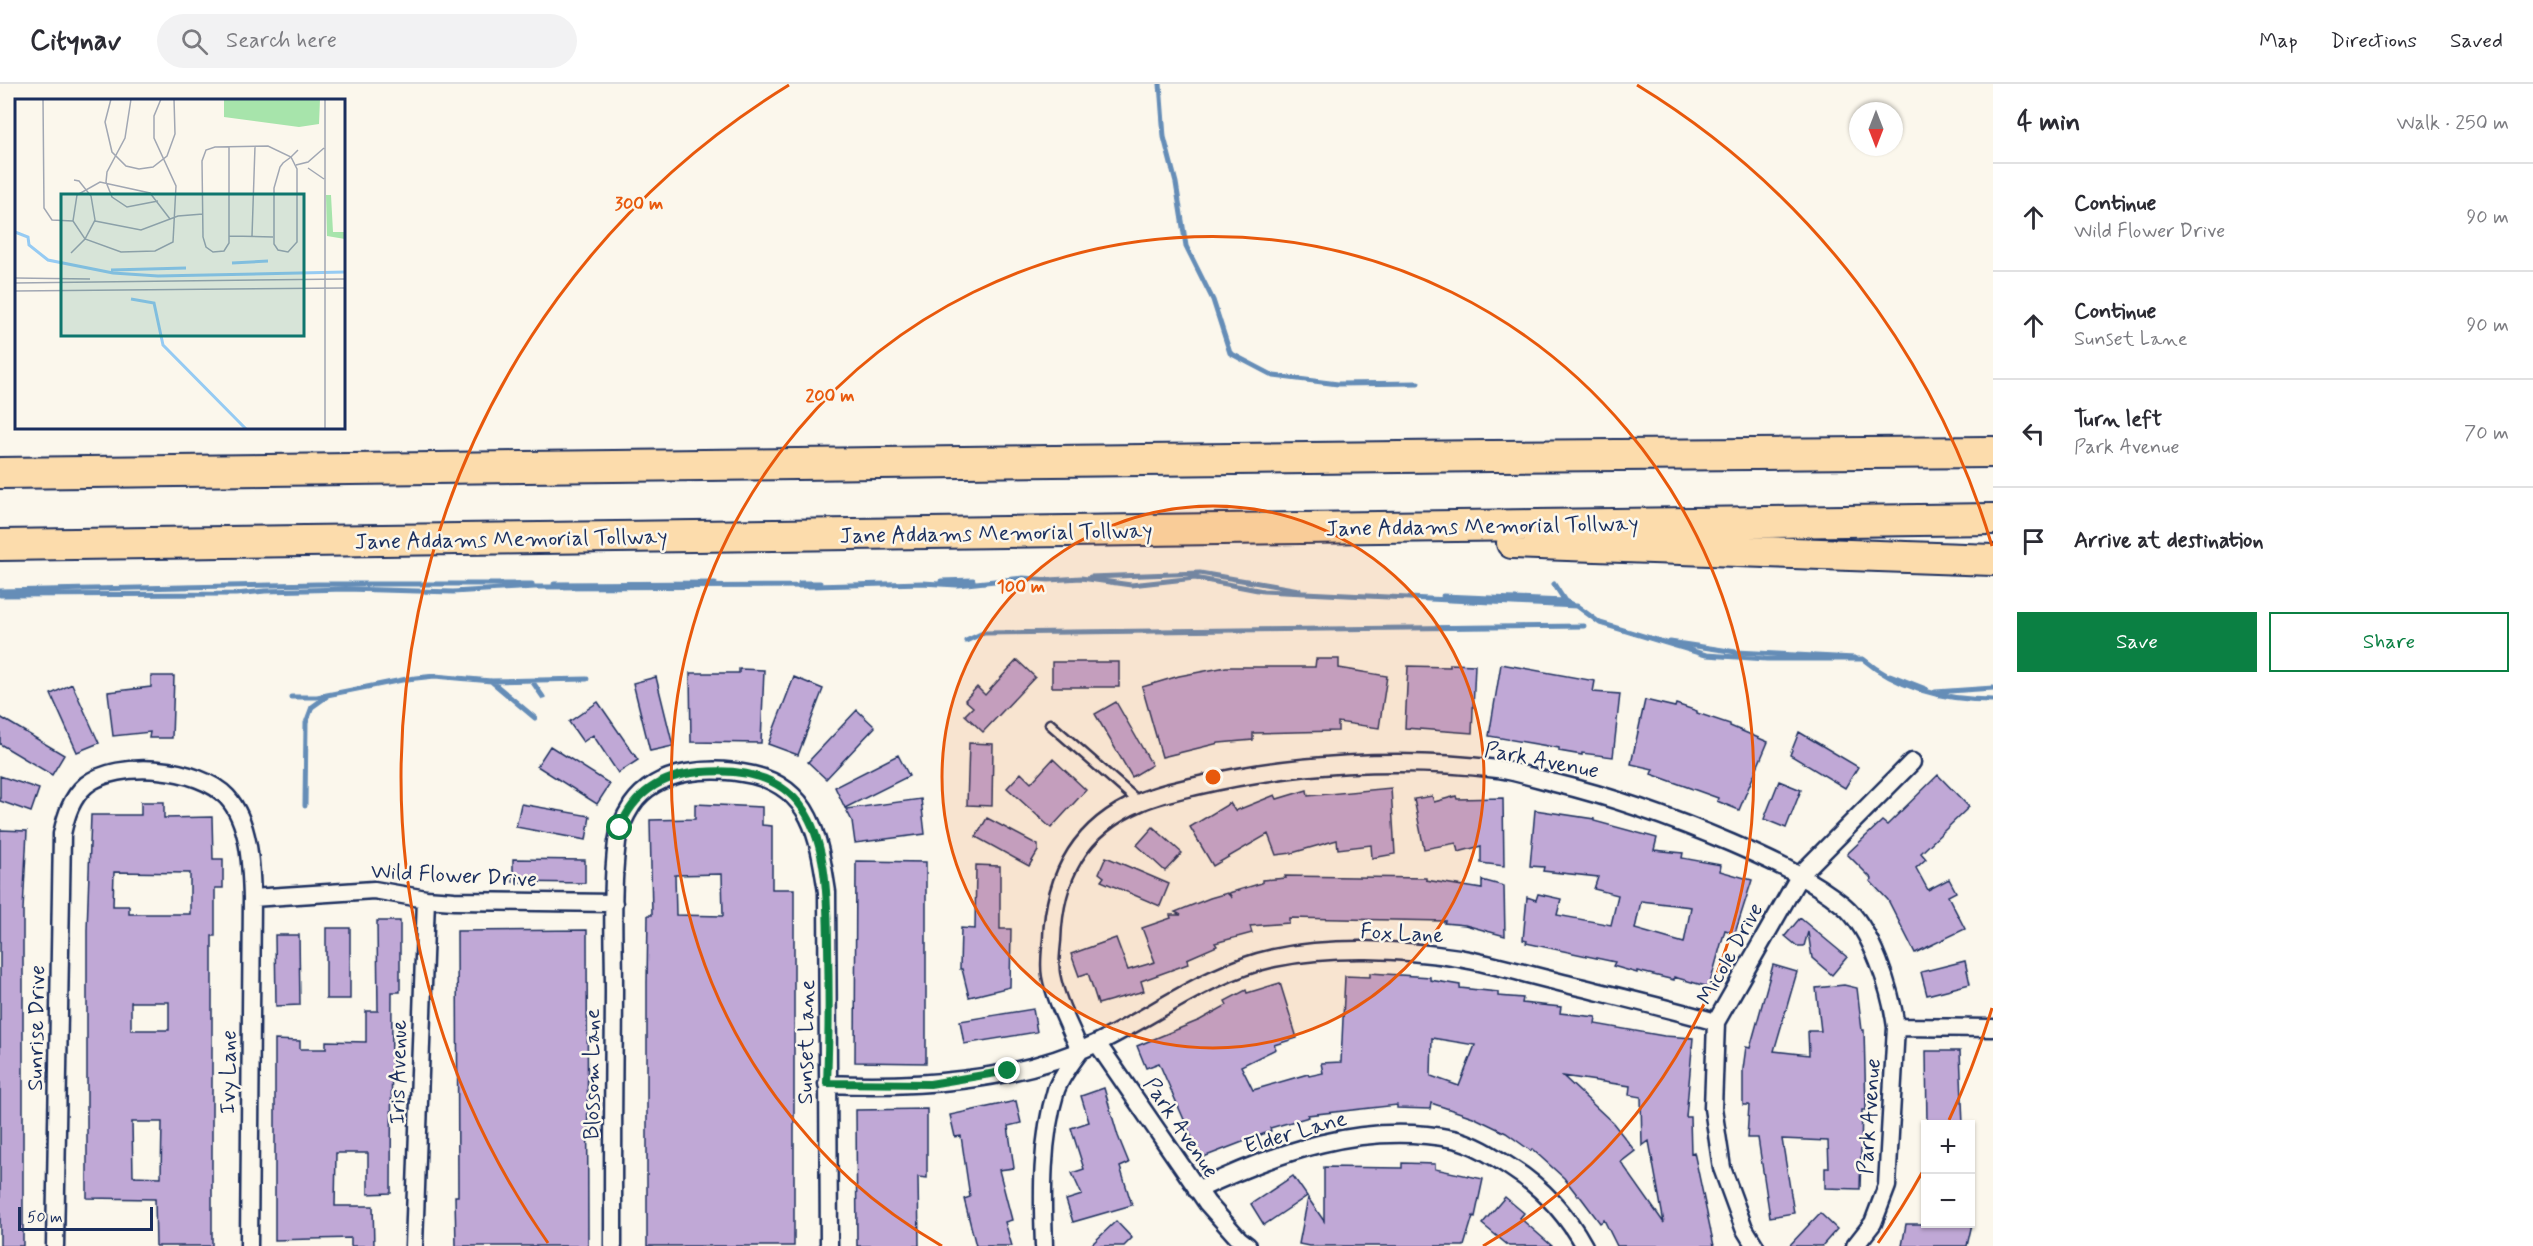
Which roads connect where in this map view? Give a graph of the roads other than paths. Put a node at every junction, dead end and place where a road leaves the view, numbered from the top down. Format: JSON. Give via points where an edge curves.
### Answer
{"nodes":[{"id":1,"x":1993,"y":453,"type":"edge"},
{"id":2,"x":0,"y":473,"type":"edge"},
{"id":3,"x":1993,"y":519,"type":"edge"},
{"id":4,"x":1230,"y":528,"type":"junction"},
{"id":5,"x":0,"y":545,"type":"edge"},
{"id":6,"x":1993,"y":560,"type":"edge"},
{"id":7,"x":1050,"y":724,"type":"dead end"},
{"id":8,"x":1912,"y":762,"type":"dead end"},
{"id":9,"x":1139,"y":802,"type":"junction"},
{"id":10,"x":1800,"y":875,"type":"junction"},
{"id":11,"x":252,"y":898,"type":"junction"},
{"id":12,"x":426,"y":900,"type":"junction"},
{"id":13,"x":614,"y":903,"type":"junction"},
{"id":14,"x":1716,"y":1022,"type":"junction"},
{"id":15,"x":1896,"y":1027,"type":"junction"},
{"id":16,"x":1993,"y":1028,"type":"edge"},
{"id":17,"x":1097,"y":1043,"type":"junction"},
{"id":18,"x":1080,"y":1051,"type":"junction"},
{"id":19,"x":827,"y":1083,"type":"junction"},
{"id":20,"x":1197,"y":1190,"type":"junction"},
{"id":21,"x":55,"y":1246,"type":"edge"},
{"id":22,"x":249,"y":1246,"type":"edge"},
{"id":23,"x":414,"y":1246,"type":"edge"},
{"id":24,"x":613,"y":1246,"type":"edge"},
{"id":25,"x":829,"y":1246,"type":"edge"},
{"id":26,"x":1044,"y":1246,"type":"edge"},
{"id":27,"x":1248,"y":1246,"type":"edge"},
{"id":28,"x":1584,"y":1246,"type":"edge"},
{"id":29,"x":1755,"y":1246,"type":"edge"},
{"id":30,"x":1856,"y":1246,"type":"edge"}],
"edges":[{"from":1,"to":2,"type":"highway"},
{"from":3,"to":4,"type":"highway","name":"Jane Addams Memorial Tollway"},
{"from":4,"to":5,"type":"highway","name":"Jane Addams Memorial Tollway"},
{"from":4,"to":6,"type":"highway","via":[[1432,540]]},
{"from":7,"to":9,"type":"lane"},
{"from":8,"to":10,"type":"street","name":"Micole Drive"},
{"from":9,"to":10,"type":"street","name":"Park Avenue","via":[[1223,779],[1292,769],[1358,764],[1500,770],[1602,794],[1664,814]]},
{"from":9,"to":18,"type":"street","name":"Park Avenue","via":[[1084,842],[1059,886],[1053,914],[1050,971],[1056,998]]},
{"from":10,"to":14,"type":"street","name":"Micole Drive"},
{"from":10,"to":15,"type":"street","name":"Park Avenue","via":[[1845,907],[1862,929],[1893,1005]]},
{"from":11,"to":12,"type":"street","name":"Wild Flower Drive","via":[[374,890]]},
{"from":11,"to":21,"type":"street","name":"Sunrise Drive","via":[[246,839],[237,813],[215,786],[198,778],[162,771],[112,773],[77,794],[68,811],[60,850]]},
{"from":11,"to":22,"type":"street","name":"Ivy Lane"},
{"from":12,"to":13,"type":"street","name":"Wild Flower Drive"},
{"from":12,"to":23,"type":"street","name":"Iris Avenue"},
{"from":13,"to":19,"type":"street","name":"Sunset Lane","via":[[617,842],[624,819],[644,792],[671,777],[716,771],[745,773],[785,789],[806,811],[818,838],[828,892]]},
{"from":13,"to":24,"type":"street","name":"Blossom Lane"},
{"from":14,"to":17,"type":"street","name":"Fox Lane","via":[[1460,958],[1399,951],[1334,951],[1274,958],[1230,972]]},
{"from":14,"to":29,"type":"street","name":"Micole Drive","via":[[1713,1108],[1722,1168],[1744,1228]]},
{"from":15,"to":16,"type":"street"},
{"from":15,"to":30,"type":"street","name":"Park Avenue","via":[[1887,1186],[1873,1223]]},
{"from":17,"to":18,"type":"street"},
{"from":17,"to":20,"type":"street","name":"Park Avenue"},
{"from":18,"to":19,"type":"street","via":[[1026,1067],[930,1084]]},
{"from":18,"to":26,"type":"street","via":[[1057,1088],[1048,1126],[1043,1177]]},
{"from":19,"to":25,"type":"street","name":"Sunset Lane"},
{"from":20,"to":27,"type":"street","name":"Park Avenue"},
{"from":20,"to":28,"type":"street","name":"Elder Lane","via":[[1279,1154],[1325,1141],[1367,1134],[1454,1139],[1521,1174],[1553,1201]]}]}
